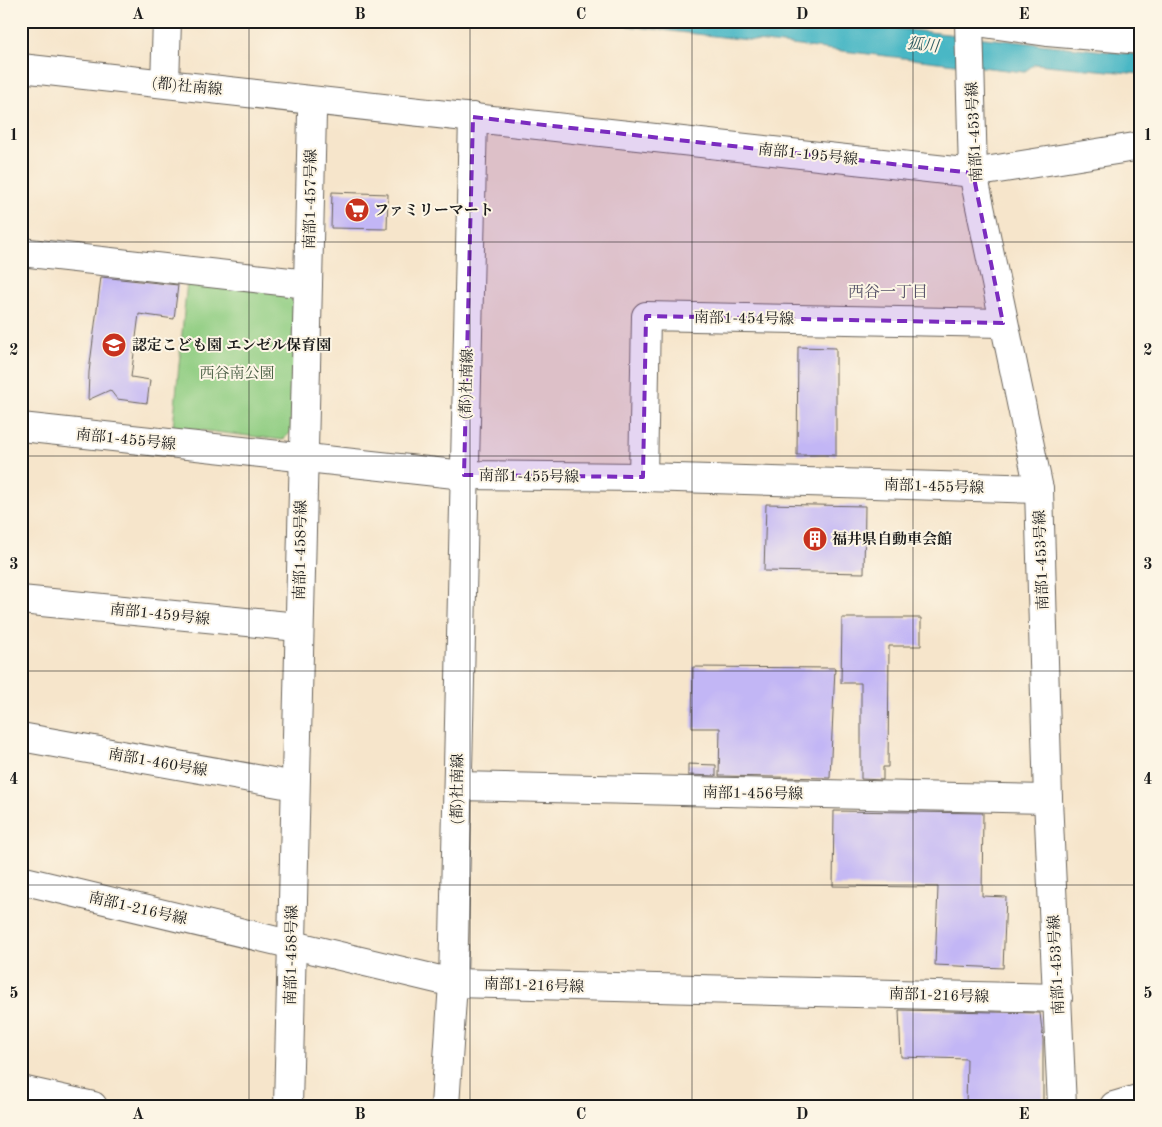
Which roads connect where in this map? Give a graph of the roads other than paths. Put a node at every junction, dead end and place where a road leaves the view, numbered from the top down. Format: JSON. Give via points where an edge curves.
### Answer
{"nodes":[{"id":1,"x":974,"y":23,"type":"edge"},
{"id":2,"x":167,"y":24,"type":"edge"},
{"id":3,"x":1141,"y":40,"type":"edge"},
{"id":4,"x":21,"y":68,"type":"edge"},
{"id":5,"x":165,"y":83,"type":"junction"},
{"id":6,"x":312,"y":113,"type":"dead end"},
{"id":7,"x":473,"y":117,"type":"junction"},
{"id":8,"x":1141,"y":146,"type":"edge"},
{"id":9,"x":973,"y":173,"type":"junction"},
{"id":10,"x":21,"y":252,"type":"edge"},
{"id":11,"x":308,"y":284,"type":"junction"},
{"id":12,"x":1003,"y":323,"type":"junction"},
{"id":13,"x":21,"y":427,"type":"edge"},
{"id":14,"x":302,"y":458,"type":"junction"},
{"id":15,"x":464,"y":475,"type":"junction"},
{"id":16,"x":643,"y":478,"type":"junction"},
{"id":17,"x":1039,"y":489,"type":"junction"},
{"id":18,"x":21,"y":600,"type":"edge"},
{"id":19,"x":298,"y":627,"type":"junction"},
{"id":20,"x":21,"y":738,"type":"edge"},
{"id":21,"x":295,"y":786,"type":"junction"},
{"id":22,"x":458,"y":786,"type":"junction"},
{"id":23,"x":1048,"y":799,"type":"junction"},
{"id":24,"x":21,"y":880,"type":"edge"},
{"id":25,"x":291,"y":944,"type":"junction"},
{"id":26,"x":452,"y":982,"type":"junction"},
{"id":27,"x":1058,"y":998,"type":"junction"},
{"id":28,"x":21,"y":1090,"type":"edge"},
{"id":29,"x":93,"y":1106,"type":"edge"},
{"id":30,"x":288,"y":1106,"type":"edge"},
{"id":31,"x":445,"y":1106,"type":"edge"},
{"id":32,"x":1062,"y":1106,"type":"edge"}],
"edges":[{"from":1,"to":3,"type":"street"},
{"from":1,"to":9,"type":"street","name":"南部1-453号線","via":[[970,78]]},
{"from":2,"to":5,"type":"street"},
{"from":4,"to":5,"type":"street","name":"(都)社南線"},
{"from":5,"to":7,"type":"street","name":"(都)社南線"},
{"from":6,"to":11,"type":"street","name":"南部1-457号線"},
{"from":7,"to":9,"type":"street","name":"南部1-195号線"},
{"from":7,"to":15,"type":"street","name":"(都)社南線"},
{"from":8,"to":9,"type":"street","name":"南部1-195号線"},
{"from":9,"to":12,"type":"street","name":"南部1-453号線"},
{"from":10,"to":11,"type":"street"},
{"from":11,"to":14,"type":"street","name":"南部1-458号線"},
{"from":12,"to":16,"type":"street","name":"南部1-454号線","via":[[646,316]]},
{"from":12,"to":17,"type":"street","name":"南部1-453号線"},
{"from":13,"to":14,"type":"street","name":"南部1-455号線"},
{"from":14,"to":15,"type":"street","name":"南部1-455号線"},
{"from":14,"to":19,"type":"street","name":"南部1-458号線"},
{"from":15,"to":16,"type":"street","name":"南部1-455号線"},
{"from":15,"to":22,"type":"street","name":"(都)社南線"},
{"from":16,"to":17,"type":"street","name":"南部1-455号線"},
{"from":17,"to":23,"type":"street","name":"南部1-453号線"},
{"from":18,"to":19,"type":"street","name":"南部1-459号線"},
{"from":19,"to":21,"type":"street","name":"南部1-458号線"},
{"from":20,"to":21,"type":"street","name":"南部1-460号線"},
{"from":21,"to":25,"type":"street","name":"南部1-458号線"},
{"from":22,"to":23,"type":"street","name":"南部1-456号線"},
{"from":22,"to":26,"type":"street","name":"(都)社南線"},
{"from":23,"to":27,"type":"street","name":"南部1-453号線"},
{"from":24,"to":25,"type":"street","name":"南部1-216号線"},
{"from":25,"to":26,"type":"street","name":"南部1-216号線"},
{"from":25,"to":30,"type":"street","name":"南部1-458号線"},
{"from":26,"to":27,"type":"street","name":"南部1-216号線"},
{"from":26,"to":31,"type":"street","name":"(都)社南線"},
{"from":27,"to":32,"type":"street","name":"南部1-453号線"},
{"from":28,"to":29,"type":"street"}]}
